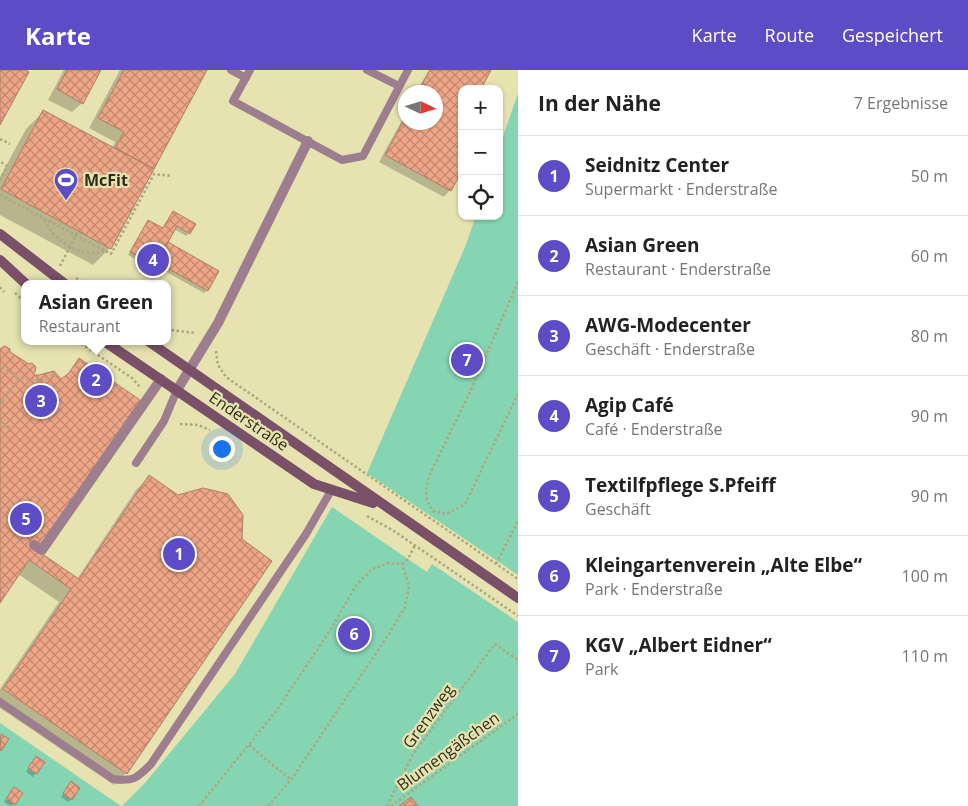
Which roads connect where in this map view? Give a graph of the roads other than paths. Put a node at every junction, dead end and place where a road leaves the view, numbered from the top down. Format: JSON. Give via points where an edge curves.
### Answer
{"nodes":[{"id":1,"x":231,"y":70,"type":"edge"},
{"id":2,"x":250,"y":70,"type":"edge"},
{"id":3,"x":367,"y":70,"type":"edge"},
{"id":4,"x":408,"y":70,"type":"edge"},
{"id":5,"x":246,"y":78,"type":"junction"},
{"id":6,"x":400,"y":85,"type":"edge"},
{"id":7,"x":398,"y":86,"type":"edge"},
{"id":8,"x":398,"y":88,"type":"edge"},
{"id":9,"x":308,"y":141,"type":"junction"},
{"id":10,"x":0,"y":234,"type":"edge"},
{"id":11,"x":0,"y":260,"type":"edge"},
{"id":12,"x":22,"y":280,"type":"edge"},
{"id":13,"x":60,"y":280,"type":"edge"},
{"id":14,"x":110,"y":345,"type":"edge"},
{"id":15,"x":154,"y":345,"type":"edge"},
{"id":16,"x":189,"y":370,"type":"junction"},
{"id":17,"x":161,"y":379,"type":"junction"},
{"id":18,"x":177,"y":390,"type":"junction"},
{"id":19,"x":136,"y":463,"type":"dead end"},
{"id":20,"x":332,"y":490,"type":"junction"},
{"id":21,"x":386,"y":508,"type":"junction"},
{"id":22,"x":34,"y":545,"type":"dead end"},
{"id":23,"x":518,"y":598,"type":"edge"},
{"id":24,"x":0,"y":702,"type":"edge"}],
"edges":[{"from":1,"to":5,"type":"lane"},
{"from":2,"to":5,"type":"lane"},
{"from":3,"to":7,"type":"lane"},
{"from":4,"to":6,"type":"lane"},
{"from":5,"to":9,"type":"lane","via":[[233,101]]},
{"from":8,"to":9,"type":"lane","via":[[363,156],[342,160]]},
{"from":9,"to":16,"type":"street","via":[[218,323]]},
{"from":10,"to":13,"type":"main road"},
{"from":11,"to":12,"type":"main road"},
{"from":14,"to":17,"type":"main road","name":"Enderstraße"},
{"from":15,"to":16,"type":"main road","name":"Enderstraße"},
{"from":16,"to":18,"type":"street"},
{"from":16,"to":21,"type":"main road","name":"Enderstraße"},
{"from":17,"to":18,"type":"main road","name":"Enderstraße"},
{"from":17,"to":22,"type":"street","via":[[42,550]]},
{"from":18,"to":19,"type":"lane","via":[[164,421]]},
{"from":18,"to":20,"type":"main road","name":"Enderstraße","via":[[314,484]]},
{"from":20,"to":21,"type":"main road","name":"Enderstraße"},
{"from":20,"to":24,"type":"lane","via":[[306,534],[151,764],[136,778],[126,781],[113,779]]},
{"from":21,"to":23,"type":"main road","name":"Enderstraße"}]}
